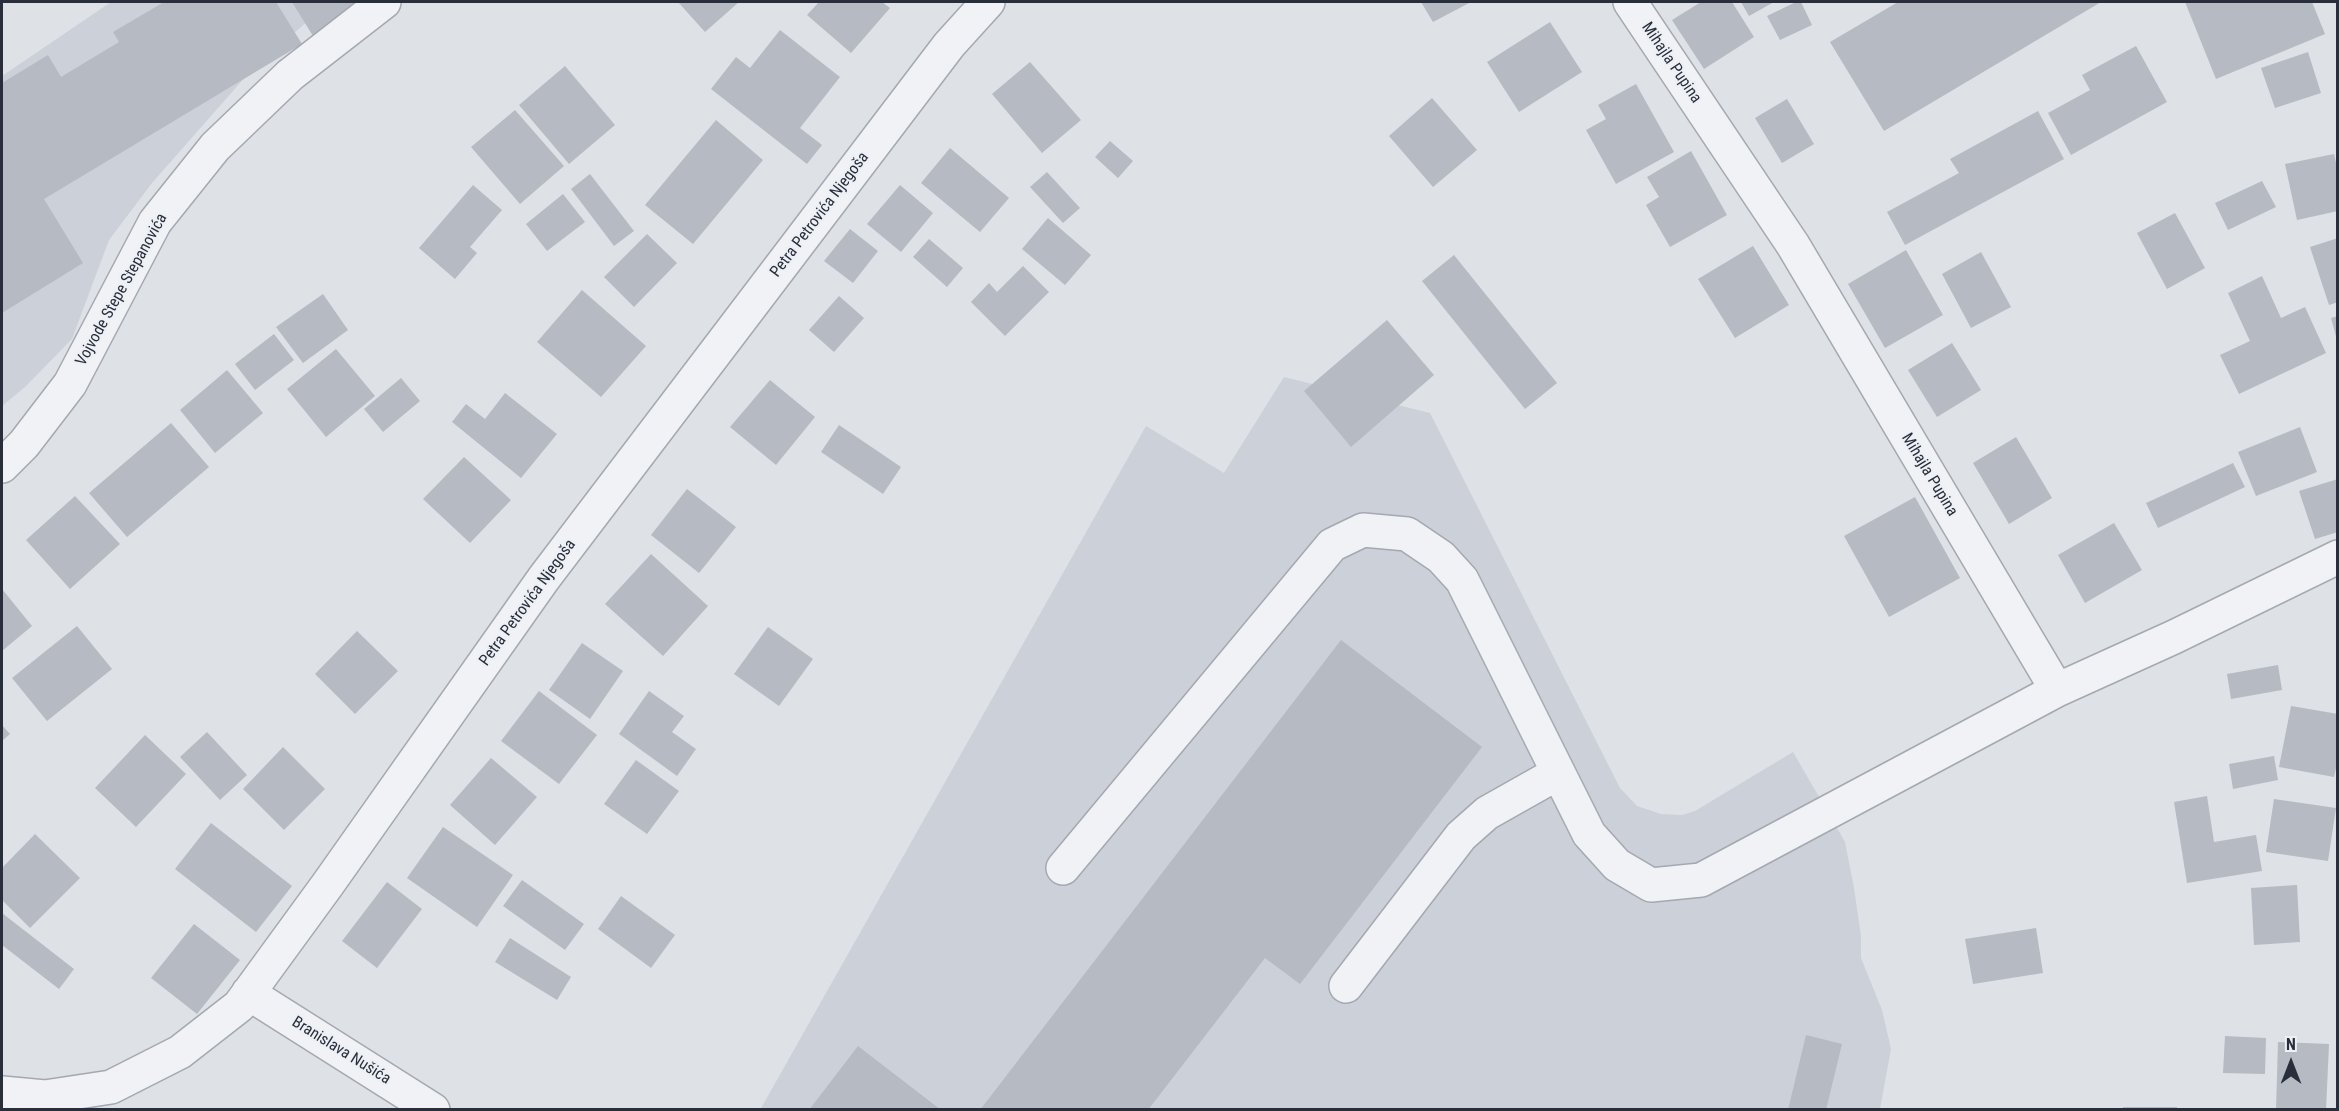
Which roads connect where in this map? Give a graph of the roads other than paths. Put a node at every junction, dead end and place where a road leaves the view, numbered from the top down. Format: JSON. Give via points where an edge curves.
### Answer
{"nodes":[{"id":1,"x":384,"y":2,"type":"edge"},
{"id":2,"x":988,"y":2,"type":"edge"},
{"id":3,"x":1630,"y":2,"type":"edge"},
{"id":4,"x":2,"y":466,"type":"edge"},
{"id":5,"x":2337,"y":557,"type":"edge"},
{"id":6,"x":2057,"y":690,"type":"junction"},
{"id":7,"x":1558,"y":773,"type":"junction"},
{"id":8,"x":1063,"y":868,"type":"dead end"},
{"id":9,"x":1346,"y":986,"type":"dead end"},
{"id":10,"x":248,"y":993,"type":"junction"},
{"id":11,"x":2,"y":1093,"type":"edge"},
{"id":12,"x":433,"y":1110,"type":"edge"}],
"edges":[{"from":1,"to":4,"type":"street","name":"Vojvode Stepe Stepanovića","via":[[290,75],[215,147],[155,222],[70,384]]},
{"from":2,"to":10,"type":"street","name":"Petra Petrovića Njegoša","via":[[950,45],[544,578]]},
{"from":3,"to":6,"type":"street","name":"Mihajla Pupina","via":[[1793,245]]},
{"from":5,"to":6,"type":"street"},
{"from":6,"to":7,"type":"street","via":[[1701,880],[1650,885],[1617,865],[1589,834]]},
{"from":7,"to":8,"type":"street","via":[[1462,580],[1441,557],[1407,534],[1363,530],[1332,545]]},
{"from":7,"to":9,"type":"street","via":[[1487,813],[1461,836]]},
{"from":10,"to":11,"type":"street","name":"Petra Petrovića Njegoša","via":[[239,1006],[180,1052],[111,1087],[45,1097]]},
{"from":10,"to":12,"type":"street","name":"Branislava Nušića"}]}
